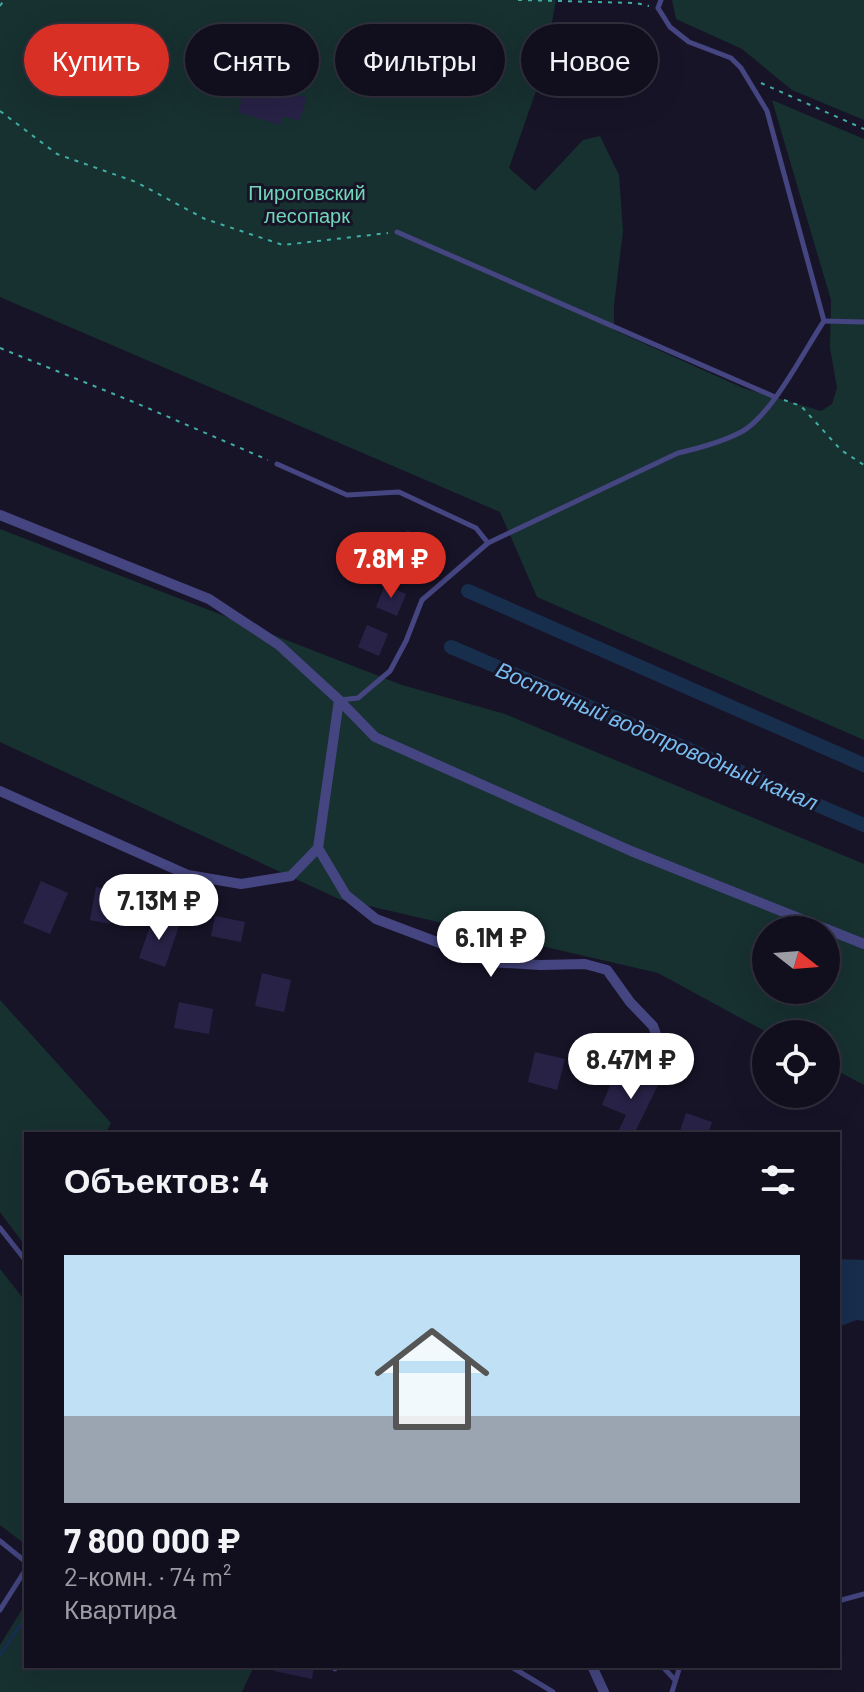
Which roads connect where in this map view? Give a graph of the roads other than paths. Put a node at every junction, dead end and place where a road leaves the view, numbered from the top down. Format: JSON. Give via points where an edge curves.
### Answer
{"nodes":[{"id":1,"x":661,"y":0,"type":"edge"},
{"id":2,"x":397,"y":232,"type":"road end"},
{"id":3,"x":824,"y":321,"type":"junction"},
{"id":4,"x":864,"y":322,"type":"edge"},
{"id":5,"x":775,"y":397,"type":"junction"},
{"id":6,"x":277,"y":464,"type":"road end"},
{"id":7,"x":0,"y":515,"type":"edge"},
{"id":8,"x":488,"y":543,"type":"junction"},
{"id":9,"x":339,"y":700,"type":"junction"},
{"id":10,"x":0,"y":791,"type":"edge"},
{"id":11,"x":318,"y":848,"type":"junction"},
{"id":12,"x":864,"y":944,"type":"edge"},
{"id":13,"x":681,"y":1066,"type":"dead end"},
{"id":14,"x":0,"y":1228,"type":"edge"},
{"id":15,"x":24,"y":1258,"type":"edge"},
{"id":16,"x":0,"y":1541,"type":"edge"},
{"id":17,"x":24,"y":1560,"type":"edge"},
{"id":18,"x":24,"y":1572,"type":"edge"},
{"id":19,"x":864,"y":1594,"type":"edge"},
{"id":20,"x":840,"y":1600,"type":"edge"},
{"id":21,"x":0,"y":1610,"type":"edge"},
{"id":22,"x":513,"y":1668,"type":"edge"},
{"id":23,"x":595,"y":1668,"type":"edge"},
{"id":24,"x":664,"y":1668,"type":"edge"},
{"id":25,"x":679,"y":1668,"type":"edge"},
{"id":26,"x":676,"y":1681,"type":"junction"},
{"id":27,"x":553,"y":1692,"type":"edge"},
{"id":28,"x":604,"y":1692,"type":"edge"},
{"id":29,"x":672,"y":1692,"type":"edge"}],
"edges":[{"from":1,"to":3,"type":"lane","via":[[658,8],[670,27],[689,42],[731,58],[767,111]]},
{"from":2,"to":5,"type":"lane"},
{"from":3,"to":4,"type":"lane"},
{"from":3,"to":5,"type":"lane"},
{"from":5,"to":8,"type":"lane","via":[[744,430],[678,453]]},
{"from":6,"to":8,"type":"lane","via":[[347,495],[399,492],[476,528]]},
{"from":7,"to":9,"type":"street","via":[[209,599],[279,645]]},
{"from":8,"to":9,"type":"lane","via":[[422,600],[390,671],[358,698]]},
{"from":9,"to":11,"type":"street"},
{"from":9,"to":12,"type":"street","via":[[375,737],[631,851]]},
{"from":10,"to":11,"type":"street","via":[[188,875],[241,884],[291,876]]},
{"from":11,"to":13,"type":"street","via":[[346,895],[376,919],[490,962],[585,964],[607,970],[653,1026],[664,1056]]},
{"from":14,"to":15,"type":"lane"},
{"from":16,"to":17,"type":"lane"},
{"from":18,"to":21,"type":"lane"},
{"from":19,"to":20,"type":"lane"},
{"from":22,"to":27,"type":"lane"},
{"from":23,"to":28,"type":"street"},
{"from":24,"to":26,"type":"lane"},
{"from":25,"to":26,"type":"lane"},
{"from":26,"to":29,"type":"lane"}]}
